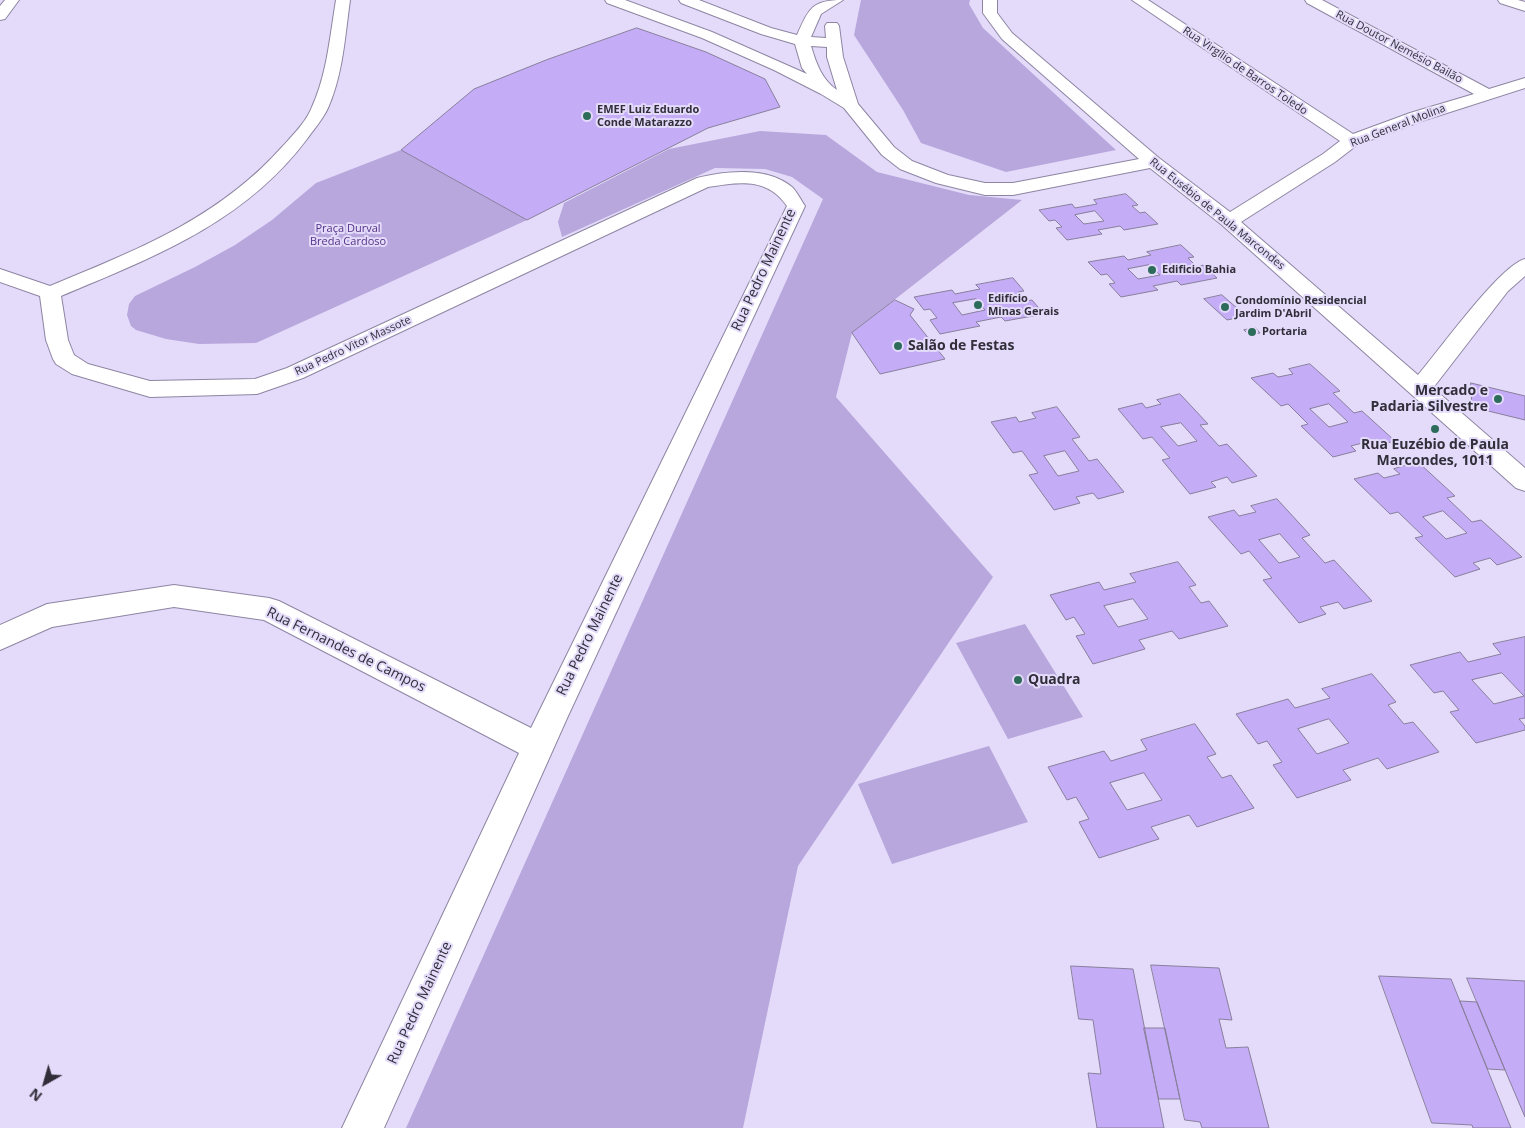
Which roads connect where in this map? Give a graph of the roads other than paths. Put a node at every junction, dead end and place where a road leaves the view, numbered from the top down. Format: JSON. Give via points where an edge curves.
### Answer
{"nodes":[{"id":1,"x":12,"y":0,"type":"edge"},
{"id":2,"x":343,"y":0,"type":"edge"},
{"id":3,"x":612,"y":0,"type":"edge"},
{"id":4,"x":686,"y":0,"type":"edge"},
{"id":5,"x":837,"y":0,"type":"edge"},
{"id":6,"x":990,"y":0,"type":"edge"},
{"id":7,"x":1139,"y":0,"type":"edge"},
{"id":8,"x":1312,"y":0,"type":"edge"},
{"id":9,"x":1506,"y":0,"type":"edge"},
{"id":10,"x":1525,"y":7,"type":"edge"},
{"id":11,"x":815,"y":12,"type":"junction"},
{"id":12,"x":796,"y":15,"type":"dead end"},
{"id":13,"x":0,"y":16,"type":"edge"},
{"id":14,"x":737,"y":19,"type":"junction"},
{"id":15,"x":771,"y":19,"type":"dead end"},
{"id":16,"x":707,"y":34,"type":"junction"},
{"id":17,"x":802,"y":41,"type":"junction"},
{"id":18,"x":832,"y":43,"type":"junction"},
{"id":19,"x":806,"y":57,"type":"junction"},
{"id":20,"x":835,"y":59,"type":"junction"},
{"id":21,"x":1525,"y":83,"type":"edge"},
{"id":22,"x":826,"y":90,"type":"junction"},
{"id":23,"x":1486,"y":94,"type":"junction"},
{"id":24,"x":850,"y":105,"type":"junction"},
{"id":25,"x":1351,"y":141,"type":"junction"},
{"id":26,"x":1153,"y":162,"type":"junction"},
{"id":27,"x":739,"y":177,"type":"joint"},
{"id":28,"x":1229,"y":221,"type":"junction"},
{"id":29,"x":1525,"y":265,"type":"edge"},
{"id":30,"x":0,"y":275,"type":"edge"},
{"id":31,"x":50,"y":294,"type":"junction"},
{"id":32,"x":1420,"y":389,"type":"junction"},
{"id":33,"x":1525,"y":482,"type":"edge"},
{"id":34,"x":0,"y":638,"type":"edge"},
{"id":35,"x":537,"y":747,"type":"junction"},
{"id":36,"x":363,"y":1128,"type":"edge"}],
"edges":[{"from":1,"to":13,"type":"street"},
{"from":2,"to":31,"type":"street","via":[[327,89],[320,110],[285,156],[256,186],[191,231]]},
{"from":3,"to":16,"type":"street"},
{"from":4,"to":14,"type":"street"},
{"from":5,"to":11,"type":"street"},
{"from":5,"to":18,"type":"street"},
{"from":6,"to":26,"type":"street","name":"Rua Eusébio de Paula Marcondes","via":[[990,13],[1007,36]]},
{"from":7,"to":25,"type":"street","name":"Rua Virgílio de Barros Toledo"},
{"from":8,"to":23,"type":"street","name":"Rua Doutor Nemésio Bailão"},
{"from":9,"to":10,"type":"street"},
{"from":11,"to":12,"type":"street"},
{"from":11,"to":17,"type":"street"},
{"from":14,"to":15,"type":"street"},
{"from":14,"to":17,"type":"street"},
{"from":16,"to":19,"type":"street"},
{"from":16,"to":22,"type":"street"},
{"from":17,"to":18,"type":"street"},
{"from":17,"to":19,"type":"street"},
{"from":18,"to":20,"type":"street"},
{"from":19,"to":20,"type":"street"},
{"from":19,"to":22,"type":"street"},
{"from":20,"to":24,"type":"street"},
{"from":21,"to":23,"type":"street","name":"Rua General Molina"},
{"from":22,"to":24,"type":"street"},
{"from":23,"to":25,"type":"street","name":"Rua General Molina"},
{"from":24,"to":26,"type":"street","via":[[906,166],[977,188],[1013,189]]},
{"from":25,"to":28,"type":"street","name":"Rua General Molina"},
{"from":26,"to":28,"type":"street","name":"Rua Eusébio de Paula Marcondes"},
{"from":27,"to":31,"type":"street","name":"Rua Pedro Vitor Massote","via":[[703,182],[295,373],[257,386],[150,389],[80,369],[64,359],[57,340]]},
{"from":27,"to":35,"type":"street","name":"Rua Pedro Mainente","via":[[768,180],[786,191],[796,206]]},
{"from":28,"to":32,"type":"street","name":"Rua Eusébio de Paula Marcondes"},
{"from":29,"to":32,"type":"street","via":[[1501,287]]},
{"from":30,"to":31,"type":"street"},
{"from":32,"to":33,"type":"street","name":"Rua Eusébio de Paula Marcondes"},
{"from":34,"to":35,"type":"street","name":"Rua Fernandes de Campos","via":[[47,616],[174,596],[269,610]]},
{"from":35,"to":36,"type":"street","name":"Rua Pedro Mainente"}]}
